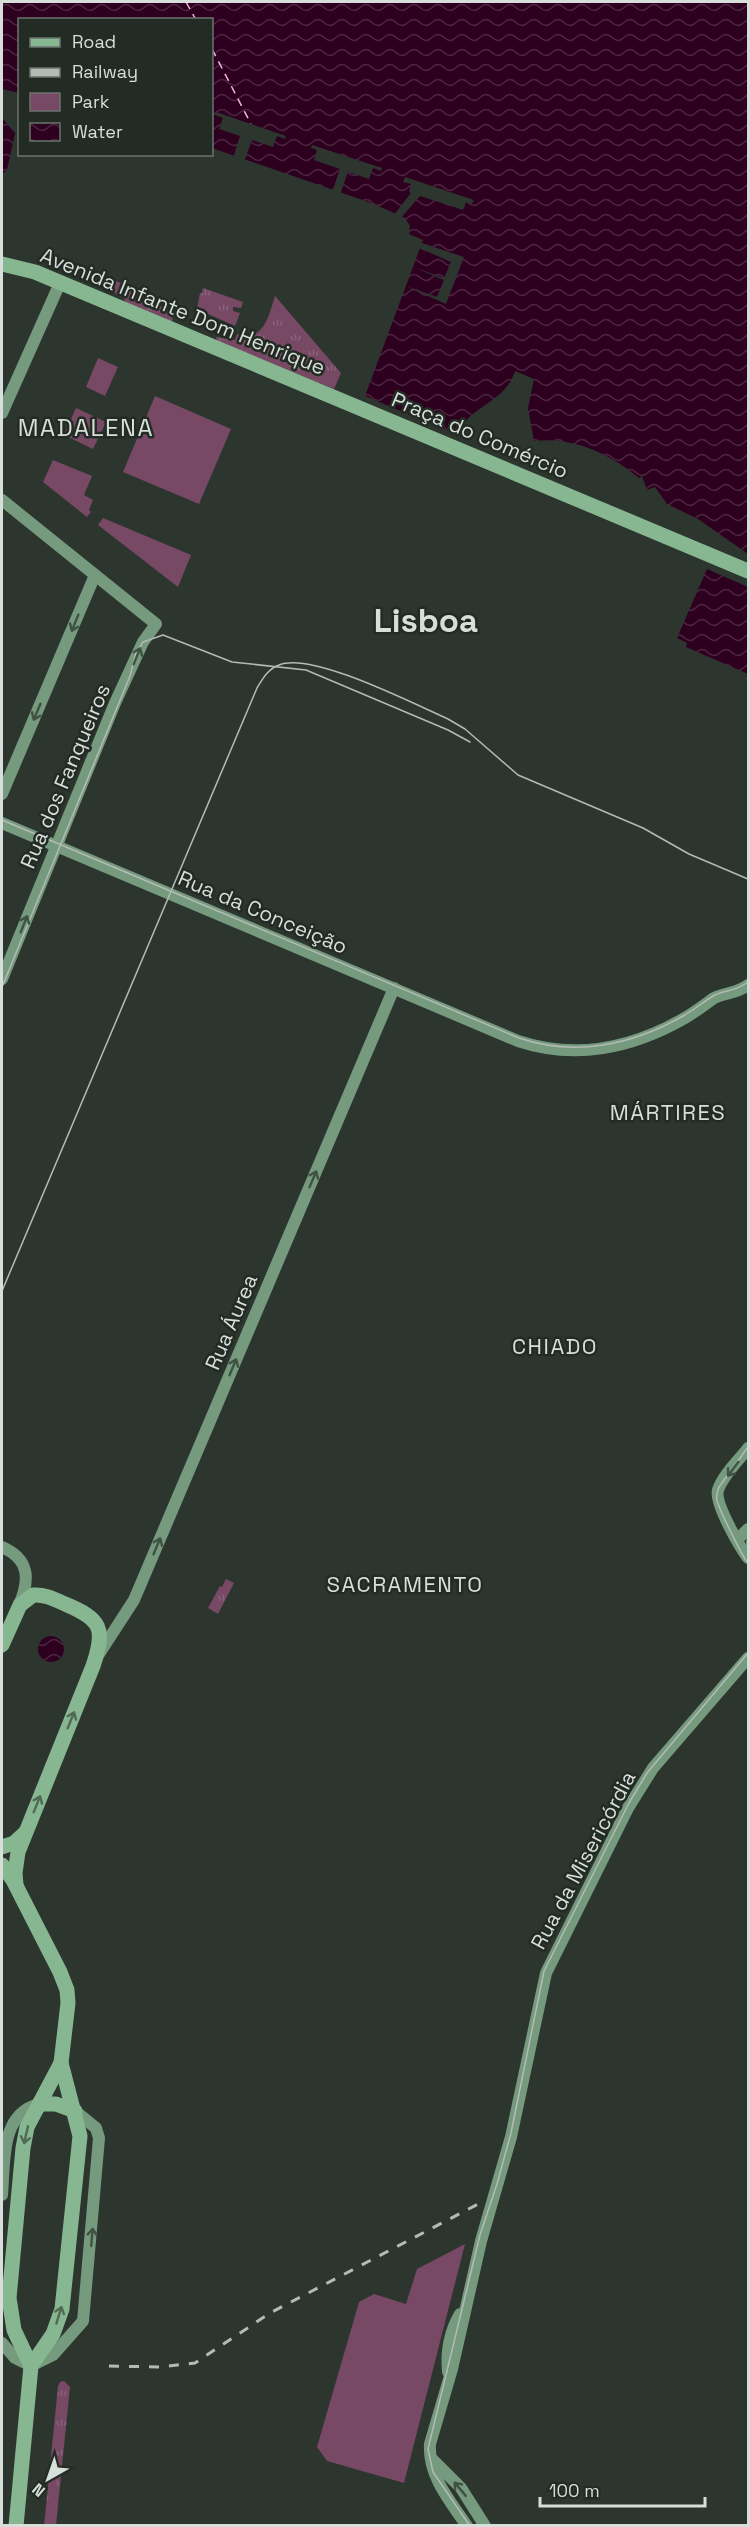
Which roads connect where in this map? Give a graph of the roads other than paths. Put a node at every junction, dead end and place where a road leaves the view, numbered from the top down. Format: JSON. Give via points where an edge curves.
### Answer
{"nodes":[{"id":1,"x":2,"y":264,"type":"edge"},
{"id":2,"x":60,"y":283,"type":"junction"},
{"id":3,"x":347,"y":402,"type":"joint"},
{"id":4,"x":2,"y":413,"type":"edge"},
{"id":5,"x":2,"y":500,"type":"edge"},
{"id":6,"x":748,"y":572,"type":"edge"},
{"id":7,"x":95,"y":575,"type":"junction"},
{"id":8,"x":2,"y":794,"type":"edge"},
{"id":9,"x":2,"y":823,"type":"edge"},
{"id":10,"x":56,"y":846,"type":"junction"},
{"id":11,"x":2,"y":978,"type":"edge"},
{"id":12,"x":748,"y":985,"type":"edge"},
{"id":13,"x":394,"y":988,"type":"junction"},
{"id":14,"x":748,"y":1448,"type":"edge"},
{"id":15,"x":748,"y":1529,"type":"edge"},
{"id":16,"x":737,"y":1540,"type":"junction"},
{"id":17,"x":2,"y":1547,"type":"edge"},
{"id":18,"x":748,"y":1558,"type":"edge"},
{"id":19,"x":18,"y":1608,"type":"junction"},
{"id":20,"x":2,"y":1645,"type":"edge"},
{"id":21,"x":748,"y":1658,"type":"edge"},
{"id":22,"x":93,"y":1666,"type":"junction"},
{"id":23,"x":25,"y":1833,"type":"junction"},
{"id":24,"x":2,"y":1847,"type":"edge"},
{"id":25,"x":2,"y":1865,"type":"edge"},
{"id":26,"x":17,"y":1888,"type":"junction"},
{"id":27,"x":61,"y":2063,"type":"junction"},
{"id":28,"x":39,"y":2104,"type":"junction"},
{"id":29,"x":75,"y":2111,"type":"junction"},
{"id":30,"x":2,"y":2196,"type":"edge"},
{"id":31,"x":2,"y":2343,"type":"edge"},
{"id":32,"x":31,"y":2366,"type":"junction"},
{"id":33,"x":430,"y":2456,"type":"junction"},
{"id":34,"x":16,"y":2526,"type":"edge"},
{"id":35,"x":467,"y":2526,"type":"edge"},
{"id":36,"x":484,"y":2526,"type":"edge"}],
"edges":[{"from":1,"to":2,"type":"main road","name":"Avenida Infante Dom Henrique"},
{"from":2,"to":3,"type":"main road","name":"Avenida Infante Dom Henrique"},
{"from":2,"to":4,"type":"street"},
{"from":3,"to":6,"type":"main road","name":"Praça do Comércio"},
{"from":5,"to":7,"type":"street"},
{"from":7,"to":8,"type":"street","one_way":true},
{"from":10,"to":7,"type":"street","name":"Rua dos Fanqueiros","one_way":true,"via":[[115,703],[143,642],[156,624]]},
{"from":9,"to":10,"type":"street","name":"Rua da Conceição"},
{"from":11,"to":10,"type":"street","name":"Rua dos Fanqueiros","one_way":true},
{"from":10,"to":13,"type":"street","name":"Rua da Conceição"},
{"from":12,"to":13,"type":"street","name":"Rua da Conceição","via":[[737,993],[714,999],[661,1030],[608,1048],[582,1051],[530,1045]]},
{"from":22,"to":13,"type":"street","name":"Rua Áurea","one_way":true,"via":[[134,1600]]},
{"from":14,"to":16,"type":"street","one_way":true,"via":[[718,1491],[717,1501]]},
{"from":15,"to":16,"type":"street"},
{"from":16,"to":18,"type":"street"},
{"from":17,"to":19,"type":"street","via":[[25,1570],[27,1584]]},
{"from":19,"to":20,"type":"main road"},
{"from":19,"to":22,"type":"main road","via":[[25,1599],[40,1595],[89,1615],[99,1633]]},
{"from":21,"to":33,"type":"street","name":"Rua da Misericórdia","via":[[653,1768],[628,1808],[546,1973],[511,2137]]},
{"from":23,"to":22,"type":"main road","one_way":true},
{"from":23,"to":24,"type":"main road"},
{"from":23,"to":26,"type":"main road","via":[[16,1860]]},
{"from":25,"to":26,"type":"main road"},
{"from":26,"to":27,"type":"main road","via":[[60,1972],[68,1998]]},
{"from":27,"to":28,"type":"main road"},
{"from":27,"to":29,"type":"main road"},
{"from":28,"to":29,"type":"main road","via":[[56,2104]]},
{"from":28,"to":30,"type":"street","via":[[20,2112],[8,2130]]},
{"from":28,"to":32,"type":"main road","one_way":true,"via":[[24,2139],[9,2298],[14,2330]]},
{"from":32,"to":29,"type":"main road","one_way":true,"via":[[53,2334],[62,2309],[80,2136]]},
{"from":32,"to":29,"type":"street","one_way":true,"via":[[54,2355],[83,2321],[99,2138],[96,2128]]},
{"from":31,"to":32,"type":"street","via":[[15,2358]]},
{"from":32,"to":34,"type":"main road"},
{"from":33,"to":35,"type":"street","via":[[441,2488]]},
{"from":36,"to":33,"type":"street","one_way":true,"via":[[461,2488]]}]}
